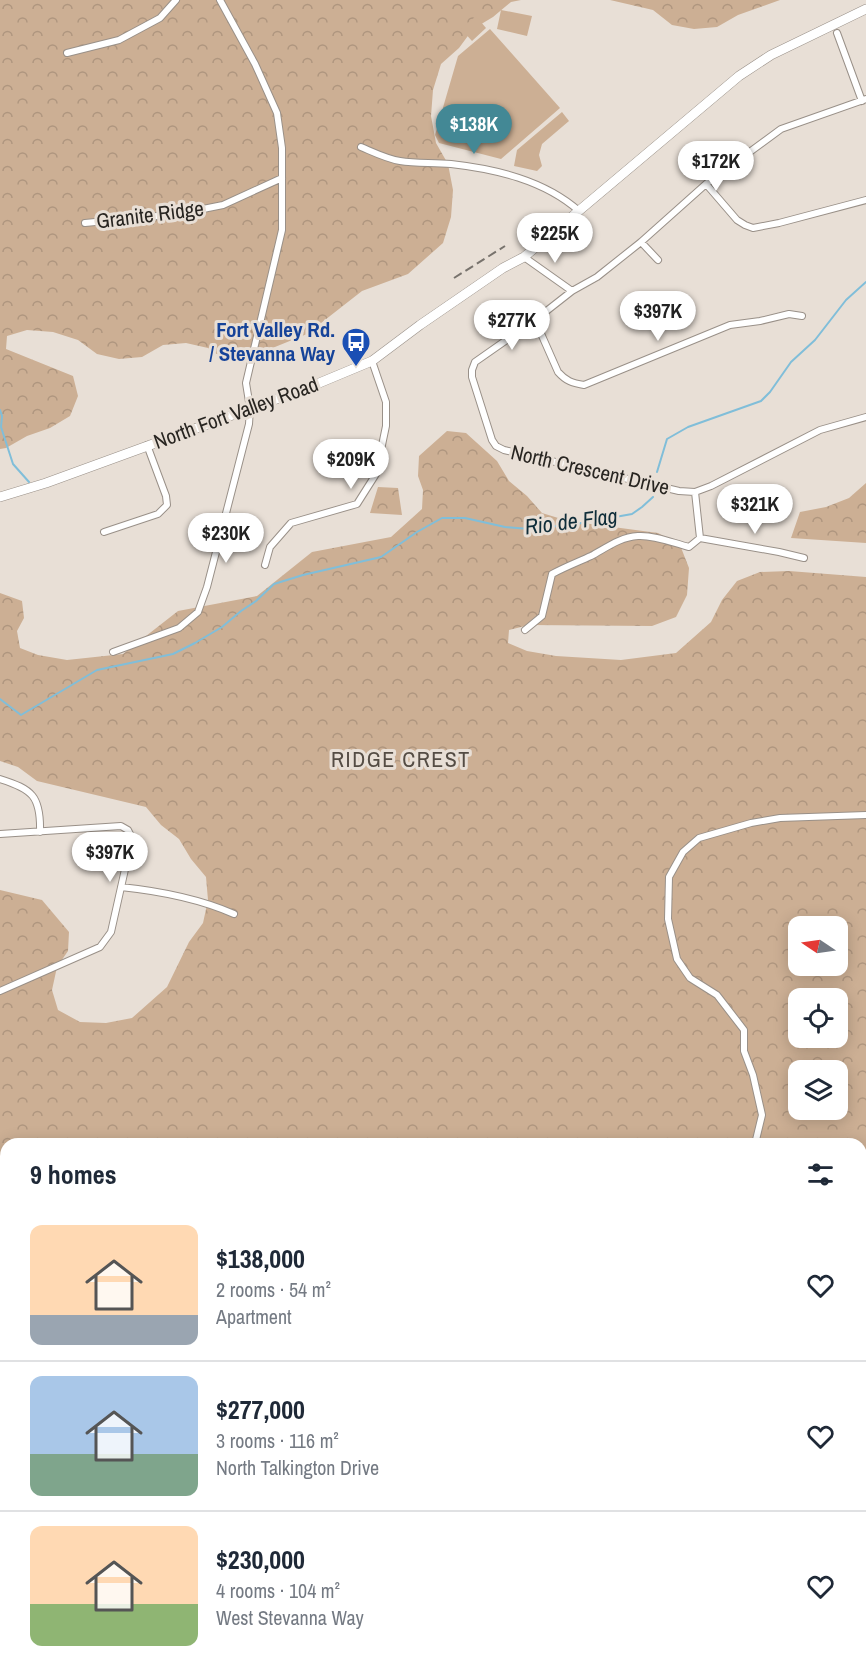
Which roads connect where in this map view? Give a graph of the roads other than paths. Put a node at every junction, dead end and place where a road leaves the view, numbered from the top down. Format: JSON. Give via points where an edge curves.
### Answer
{"nodes":[{"id":1,"x":176,"y":0,"type":"edge"},
{"id":2,"x":220,"y":0,"type":"edge"},
{"id":3,"x":866,"y":9,"type":"edge"},
{"id":4,"x":837,"y":33,"type":"dead end"},
{"id":5,"x":68,"y":53,"type":"dead end"},
{"id":6,"x":864,"y":100,"type":"edge"},
{"id":7,"x":361,"y":147,"type":"dead end"},
{"id":8,"x":282,"y":178,"type":"junction"},
{"id":9,"x":706,"y":184,"type":"junction"},
{"id":10,"x":866,"y":200,"type":"edge"},
{"id":11,"x":579,"y":211,"type":"junction"},
{"id":12,"x":85,"y":223,"type":"dead end"},
{"id":13,"x":641,"y":242,"type":"junction"},
{"id":14,"x":524,"y":257,"type":"junction"},
{"id":15,"x":658,"y":260,"type":"dead end"},
{"id":16,"x":572,"y":291,"type":"junction"},
{"id":17,"x":802,"y":316,"type":"dead end"},
{"id":18,"x":535,"y":320,"type":"junction"},
{"id":19,"x":372,"y":361,"type":"junction"},
{"id":20,"x":250,"y":408,"type":"junction"},
{"id":21,"x":866,"y":417,"type":"edge"},
{"id":22,"x":147,"y":445,"type":"junction"},
{"id":23,"x":695,"y":492,"type":"junction"},
{"id":24,"x":0,"y":497,"type":"edge"},
{"id":25,"x":104,"y":532,"type":"dead end"},
{"id":26,"x":700,"y":538,"type":"junction"},
{"id":27,"x":804,"y":558,"type":"dead end"},
{"id":28,"x":266,"y":566,"type":"dead end"},
{"id":29,"x":525,"y":630,"type":"dead end"},
{"id":30,"x":113,"y":652,"type":"dead end"},
{"id":31,"x":0,"y":779,"type":"edge"},
{"id":32,"x":866,"y":815,"type":"edge"},
{"id":33,"x":40,"y":832,"type":"junction"},
{"id":34,"x":0,"y":834,"type":"edge"},
{"id":35,"x":122,"y":887,"type":"junction"},
{"id":36,"x":234,"y":914,"type":"dead end"},
{"id":37,"x":0,"y":991,"type":"edge"},
{"id":38,"x":756,"y":1138,"type":"edge"}],
"edges":[{"from":1,"to":5,"type":"street","via":[[160,18],[119,40]]},
{"from":2,"to":8,"type":"street","via":[[277,113]]},
{"from":3,"to":11,"type":"main road","name":"North Fort Valley Road","via":[[747,70]]},
{"from":4,"to":6,"type":"street"},
{"from":6,"to":9,"type":"street","via":[[781,129]]},
{"from":7,"to":11,"type":"street","via":[[398,161],[490,169],[534,183]]},
{"from":8,"to":12,"type":"street","name":"Granite Ridge","via":[[223,205],[178,214]]},
{"from":8,"to":20,"type":"street","via":[[282,230],[246,383]]},
{"from":9,"to":10,"type":"street","via":[[738,220],[753,228]]},
{"from":9,"to":13,"type":"street"},
{"from":11,"to":14,"type":"main road","name":"North Fort Valley Road"},
{"from":13,"to":15,"type":"street"},
{"from":13,"to":16,"type":"street","via":[[597,277]]},
{"from":14,"to":16,"type":"street"},
{"from":14,"to":19,"type":"main road","name":"North Fort Valley Road"},
{"from":16,"to":18,"type":"street"},
{"from":17,"to":18,"type":"street","via":[[789,314],[730,325],[584,385],[572,383],[558,372]]},
{"from":18,"to":23,"type":"street","name":"North Crescent Drive","via":[[475,362],[472,370],[496,446]]},
{"from":19,"to":20,"type":"main road","name":"North Fort Valley Road"},
{"from":19,"to":28,"type":"street","via":[[386,402],[386,426],[376,474],[357,504],[291,523],[270,547]]},
{"from":20,"to":22,"type":"main road","name":"North Fort Valley Road"},
{"from":20,"to":30,"type":"street","via":[[213,566],[198,612],[179,628]]},
{"from":21,"to":23,"type":"street","name":"North Crescent Drive","via":[[820,430]]},
{"from":22,"to":24,"type":"main road","name":"North Fort Valley Road"},
{"from":22,"to":25,"type":"street","via":[[167,505],[158,514]]},
{"from":23,"to":26,"type":"street"},
{"from":26,"to":27,"type":"street"},
{"from":26,"to":29,"type":"street","via":[[689,547],[637,536],[565,567],[552,574],[542,616]]},
{"from":31,"to":33,"type":"street","via":[[27,790],[37,800]]},
{"from":32,"to":38,"type":"street","via":[[780,818],[699,838],[683,852],[669,877],[668,919],[677,959],[690,978],[717,995],[744,1030],[744,1051],[762,1115]]},
{"from":33,"to":34,"type":"street"},
{"from":33,"to":35,"type":"street","via":[[114,826],[128,830],[132,838]]},
{"from":35,"to":36,"type":"street","via":[[213,904]]},
{"from":35,"to":37,"type":"street","via":[[111,932],[100,947]]}]}
